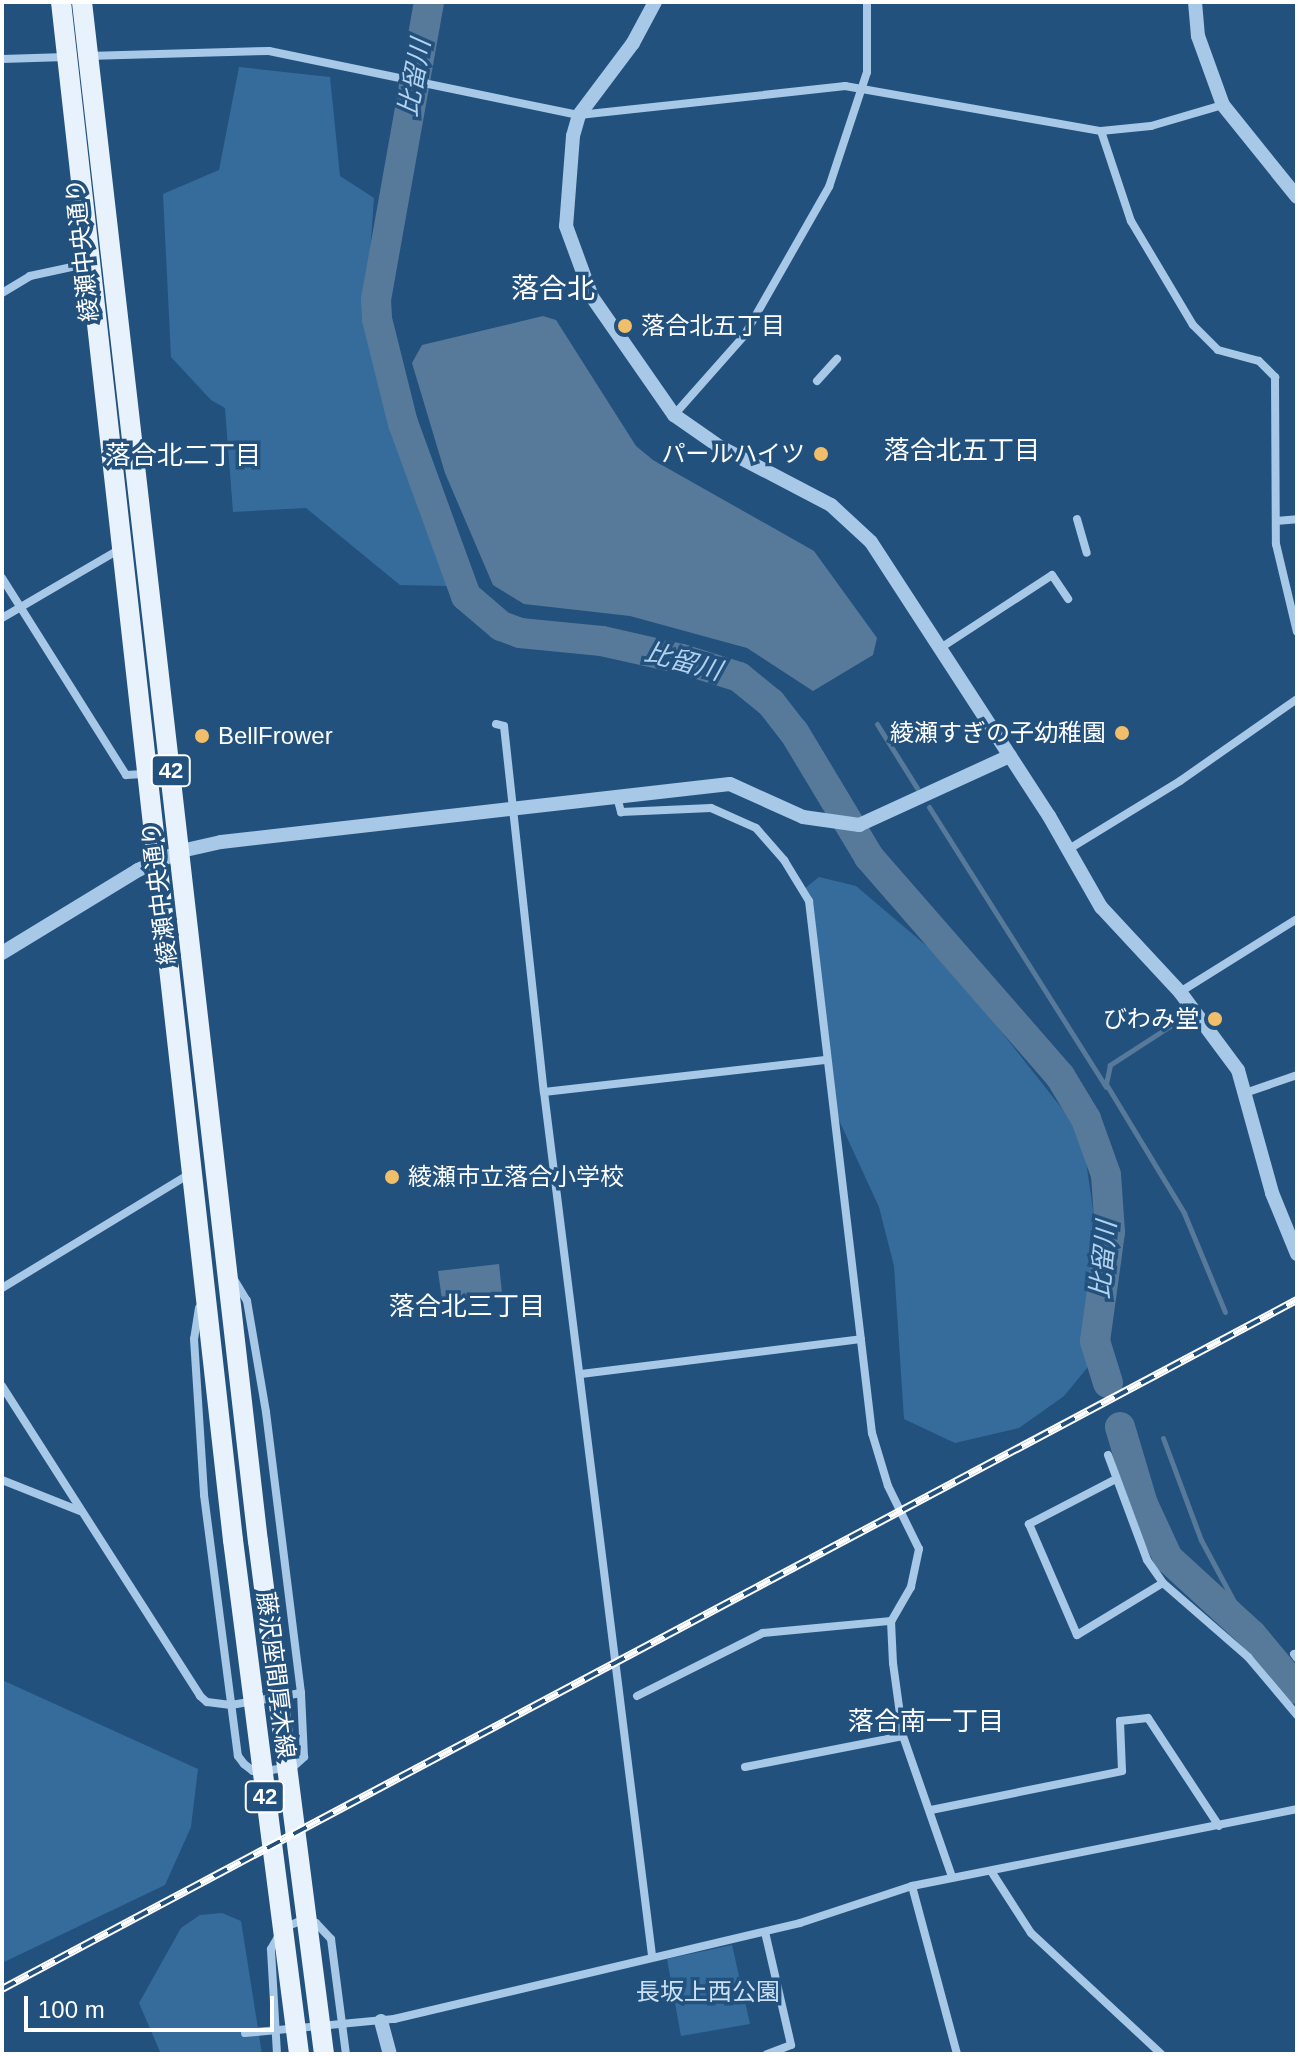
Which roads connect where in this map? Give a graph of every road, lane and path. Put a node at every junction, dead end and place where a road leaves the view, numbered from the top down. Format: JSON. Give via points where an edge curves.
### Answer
{"nodes":[{"id":1,"x":61,"y":2,"type":"edge"},
{"id":2,"x":82,"y":2,"type":"edge"},
{"id":3,"x":655,"y":2,"type":"edge"},
{"id":4,"x":867,"y":2,"type":"edge"},
{"id":5,"x":1195,"y":2,"type":"edge"},
{"id":6,"x":78,"y":56,"type":"junction"},
{"id":7,"x":2,"y":59,"type":"edge"},
{"id":8,"x":863,"y":87,"type":"junction"},
{"id":9,"x":1223,"y":105,"type":"junction"},
{"id":10,"x":579,"y":115,"type":"junction"},
{"id":11,"x":1101,"y":131,"type":"junction"},
{"id":12,"x":1297,"y":197,"type":"edge"},
{"id":13,"x":91,"y":263,"type":"junction"},
{"id":14,"x":2,"y":293,"type":"edge"},
{"id":15,"x":837,"y":359,"type":"dead end"},
{"id":16,"x":817,"y":381,"type":"dead end"},
{"id":17,"x":674,"y":415,"type":"junction"},
{"id":18,"x":1077,"y":519,"type":"dead end"},
{"id":19,"x":1297,"y":519,"type":"edge"},
{"id":20,"x":1276,"y":521,"type":"junction"},
{"id":21,"x":124,"y":547,"type":"junction"},
{"id":22,"x":1087,"y":553,"type":"dead end"},
{"id":23,"x":2,"y":578,"type":"edge"},
{"id":24,"x":1068,"y":599,"type":"dead end"},
{"id":25,"x":21,"y":607,"type":"junction"},
{"id":26,"x":2,"y":618,"type":"edge"},
{"id":27,"x":1297,"y":632,"type":"edge"},
{"id":28,"x":939,"y":649,"type":"junction"},
{"id":29,"x":1297,"y":699,"type":"edge"},
{"id":30,"x":496,"y":724,"type":"dead end"},
{"id":31,"x":1010,"y":756,"type":"junction"},
{"id":32,"x":150,"y":774,"type":"junction"},
{"id":33,"x":617,"y":797,"type":"junction"},
{"id":34,"x":513,"y":810,"type":"junction"},
{"id":35,"x":1069,"y":849,"type":"junction"},
{"id":36,"x":181,"y":851,"type":"junction"},
{"id":37,"x":160,"y":859,"type":"junction"},
{"id":38,"x":1297,"y":919,"type":"edge"},
{"id":39,"x":2,"y":953,"type":"edge"},
{"id":40,"x":1180,"y":992,"type":"junction"},
{"id":41,"x":827,"y":1060,"type":"junction"},
{"id":42,"x":1297,"y":1075,"type":"edge"},
{"id":43,"x":544,"y":1092,"type":"junction"},
{"id":44,"x":1248,"y":1092,"type":"junction"},
{"id":45,"x":192,"y":1172,"type":"junction"},
{"id":46,"x":1297,"y":1254,"type":"edge"},
{"id":47,"x":228,"y":1268,"type":"junction"},
{"id":48,"x":205,"y":1275,"type":"junction"},
{"id":49,"x":2,"y":1288,"type":"edge"},
{"id":50,"x":861,"y":1339,"type":"junction"},
{"id":51,"x":581,"y":1374,"type":"junction"},
{"id":52,"x":2,"y":1386,"type":"edge"},
{"id":53,"x":1108,"y":1455,"type":"dead end"},
{"id":54,"x":2,"y":1480,"type":"edge"},
{"id":55,"x":1114,"y":1480,"type":"junction"},
{"id":56,"x":81,"y":1511,"type":"junction"},
{"id":57,"x":233,"y":1540,"type":"joint"},
{"id":58,"x":258,"y":1541,"type":"joint"},
{"id":59,"x":1163,"y":1583,"type":"junction"},
{"id":60,"x":891,"y":1621,"type":"junction"},
{"id":61,"x":301,"y":1693,"type":"junction"},
{"id":62,"x":637,"y":1696,"type":"dead end"},
{"id":63,"x":231,"y":1705,"type":"junction"},
{"id":64,"x":1297,"y":1715,"type":"edge"},
{"id":65,"x":903,"y":1736,"type":"junction"},
{"id":66,"x":745,"y":1767,"type":"dead end"},
{"id":67,"x":1297,"y":1809,"type":"edge"},
{"id":68,"x":931,"y":1810,"type":"junction"},
{"id":69,"x":1219,"y":1826,"type":"junction"},
{"id":70,"x":991,"y":1871,"type":"junction"},
{"id":71,"x":952,"y":1877,"type":"junction"},
{"id":72,"x":912,"y":1886,"type":"junction"},
{"id":73,"x":765,"y":1932,"type":"junction"},
{"id":74,"x":652,"y":1955,"type":"junction"},
{"id":75,"x":381,"y":2021,"type":"junction"},
{"id":76,"x":343,"y":2026,"type":"junction"},
{"id":77,"x":245,"y":2033,"type":"dead end"},
{"id":78,"x":274,"y":2033,"type":"junction"},
{"id":79,"x":277,"y":2054,"type":"edge"},
{"id":80,"x":299,"y":2054,"type":"edge"},
{"id":81,"x":324,"y":2054,"type":"edge"},
{"id":82,"x":346,"y":2054,"type":"edge"},
{"id":83,"x":390,"y":2054,"type":"edge"},
{"id":84,"x":767,"y":2054,"type":"edge"},
{"id":85,"x":957,"y":2054,"type":"edge"},
{"id":86,"x":1161,"y":2054,"type":"edge"}],
"edges":[{"from":1,"to":6,"type":"main road","name":"綾瀬中央通り","number":"42"},
{"from":2,"to":6,"type":"main road","name":"綾瀬中央通り","number":"42"},
{"from":3,"to":10,"type":"street","via":[[633,43]]},
{"from":4,"to":8,"type":"street"},
{"from":5,"to":9,"type":"street","via":[[1198,36]]},
{"from":6,"to":7,"type":"street"},
{"from":6,"to":10,"type":"street","via":[[269,51]]},
{"from":6,"to":13,"type":"main road","name":"綾瀬中央通り","number":"42"},
{"from":6,"to":36,"type":"main road","name":"綾瀬中央通り","number":"42"},
{"from":8,"to":10,"type":"street"},
{"from":8,"to":11,"type":"street"},
{"from":8,"to":17,"type":"street","via":[[829,187],[778,282],[724,363]]},
{"from":9,"to":11,"type":"street","via":[[1151,126]]},
{"from":9,"to":12,"type":"street"},
{"from":10,"to":17,"type":"street","via":[[567,172],[569,245],[592,297]]},
{"from":11,"to":20,"type":"street","via":[[1131,221],[1193,325],[1218,350],[1259,361],[1275,377]]},
{"from":13,"to":14,"type":"street","via":[[30,276]]},
{"from":13,"to":21,"type":"main road","name":"綾瀬中央通り","number":"42"},
{"from":15,"to":16,"type":"street"},
{"from":17,"to":28,"type":"street","via":[[854,522]]},
{"from":18,"to":22,"type":"street"},
{"from":19,"to":20,"type":"street"},
{"from":20,"to":27,"type":"street","via":[[1276,544]]},
{"from":21,"to":25,"type":"street"},
{"from":21,"to":32,"type":"main road","name":"綾瀬中央通り","number":"42"},
{"from":23,"to":25,"type":"street"},
{"from":24,"to":28,"type":"street","via":[[1052,575]]},
{"from":25,"to":26,"type":"street"},
{"from":25,"to":32,"type":"street","via":[[126,775]]},
{"from":28,"to":31,"type":"street"},
{"from":29,"to":35,"type":"street"},
{"from":30,"to":34,"type":"street","via":[[504,726]]},
{"from":31,"to":33,"type":"street","via":[[859,825],[803,817],[730,784]]},
{"from":31,"to":35,"type":"street"},
{"from":32,"to":37,"type":"main road","name":"綾瀬中央通り","number":"42"},
{"from":33,"to":34,"type":"street"},
{"from":33,"to":41,"type":"street","via":[[621,812],[711,808],[756,828],[784,860],[809,901]]},
{"from":34,"to":36,"type":"street"},
{"from":34,"to":43,"type":"street"},
{"from":35,"to":40,"type":"street","via":[[1113,923]]},
{"from":36,"to":37,"type":"street"},
{"from":36,"to":47,"type":"main road","name":"綾瀬中央通り","number":"42"},
{"from":37,"to":39,"type":"street"},
{"from":37,"to":45,"type":"main road","name":"綾瀬中央通り","number":"42"},
{"from":38,"to":40,"type":"street"},
{"from":40,"to":44,"type":"street","via":[[1229,1055]]},
{"from":41,"to":43,"type":"street"},
{"from":41,"to":50,"type":"street"},
{"from":42,"to":44,"type":"street"},
{"from":43,"to":51,"type":"street"},
{"from":44,"to":46,"type":"street","via":[[1272,1193]]},
{"from":45,"to":48,"type":"main road","name":"綾瀬中央通り","number":"42"},
{"from":45,"to":49,"type":"street"},
{"from":47,"to":58,"type":"main road","name":"綾瀬中央通り","number":"42"},
{"from":47,"to":61,"type":"street","via":[[247,1301]]},
{"from":48,"to":57,"type":"main road","name":"綾瀬中央通り","number":"42"},
{"from":48,"to":63,"type":"street","via":[[194,1339],[204,1495]]},
{"from":50,"to":51,"type":"street"},
{"from":50,"to":60,"type":"street","via":[[872,1433],[888,1486],[919,1549],[915,1577]]},
{"from":51,"to":74,"type":"street"},
{"from":52,"to":56,"type":"street"},
{"from":53,"to":55,"type":"street"},
{"from":54,"to":56,"type":"street"},
{"from":55,"to":59,"type":"street","via":[[1147,1560]]},
{"from":55,"to":59,"type":"street","via":[[1029,1524],[1077,1635]]},
{"from":56,"to":63,"type":"street","via":[[194,1689],[207,1702]]},
{"from":57,"to":80,"type":"main road","name":"藤沢座間厚木線","number":"42"},
{"from":58,"to":81,"type":"main road","name":"藤沢座間厚木線","number":"42"},
{"from":59,"to":64,"type":"street","via":[[1248,1657]]},
{"from":60,"to":62,"type":"street","via":[[763,1633]]},
{"from":60,"to":65,"type":"street"},
{"from":61,"to":63,"type":"street"},
{"from":61,"to":63,"type":"street","via":[[307,1748],[293,1767],[253,1771],[244,1764]]},
{"from":65,"to":66,"type":"street"},
{"from":65,"to":68,"type":"street"},
{"from":67,"to":69,"type":"street"},
{"from":68,"to":69,"type":"street","via":[[1122,1771],[1120,1721],[1148,1718]]},
{"from":68,"to":71,"type":"street"},
{"from":69,"to":70,"type":"street"},
{"from":70,"to":71,"type":"street"},
{"from":70,"to":86,"type":"street","via":[[1031,1933]]},
{"from":71,"to":72,"type":"street"},
{"from":72,"to":73,"type":"street"},
{"from":72,"to":85,"type":"street"},
{"from":73,"to":74,"type":"street"},
{"from":73,"to":84,"type":"street","via":[[791,2045]]},
{"from":74,"to":75,"type":"street"},
{"from":75,"to":76,"type":"street"},
{"from":75,"to":83,"type":"street"},
{"from":76,"to":78,"type":"street"},
{"from":76,"to":78,"type":"street","via":[[331,1939],[316,1923],[298,1922],[283,1928],[271,1949]]},
{"from":76,"to":82,"type":"street"},
{"from":77,"to":78,"type":"street"},
{"from":78,"to":79,"type":"street"}]}
